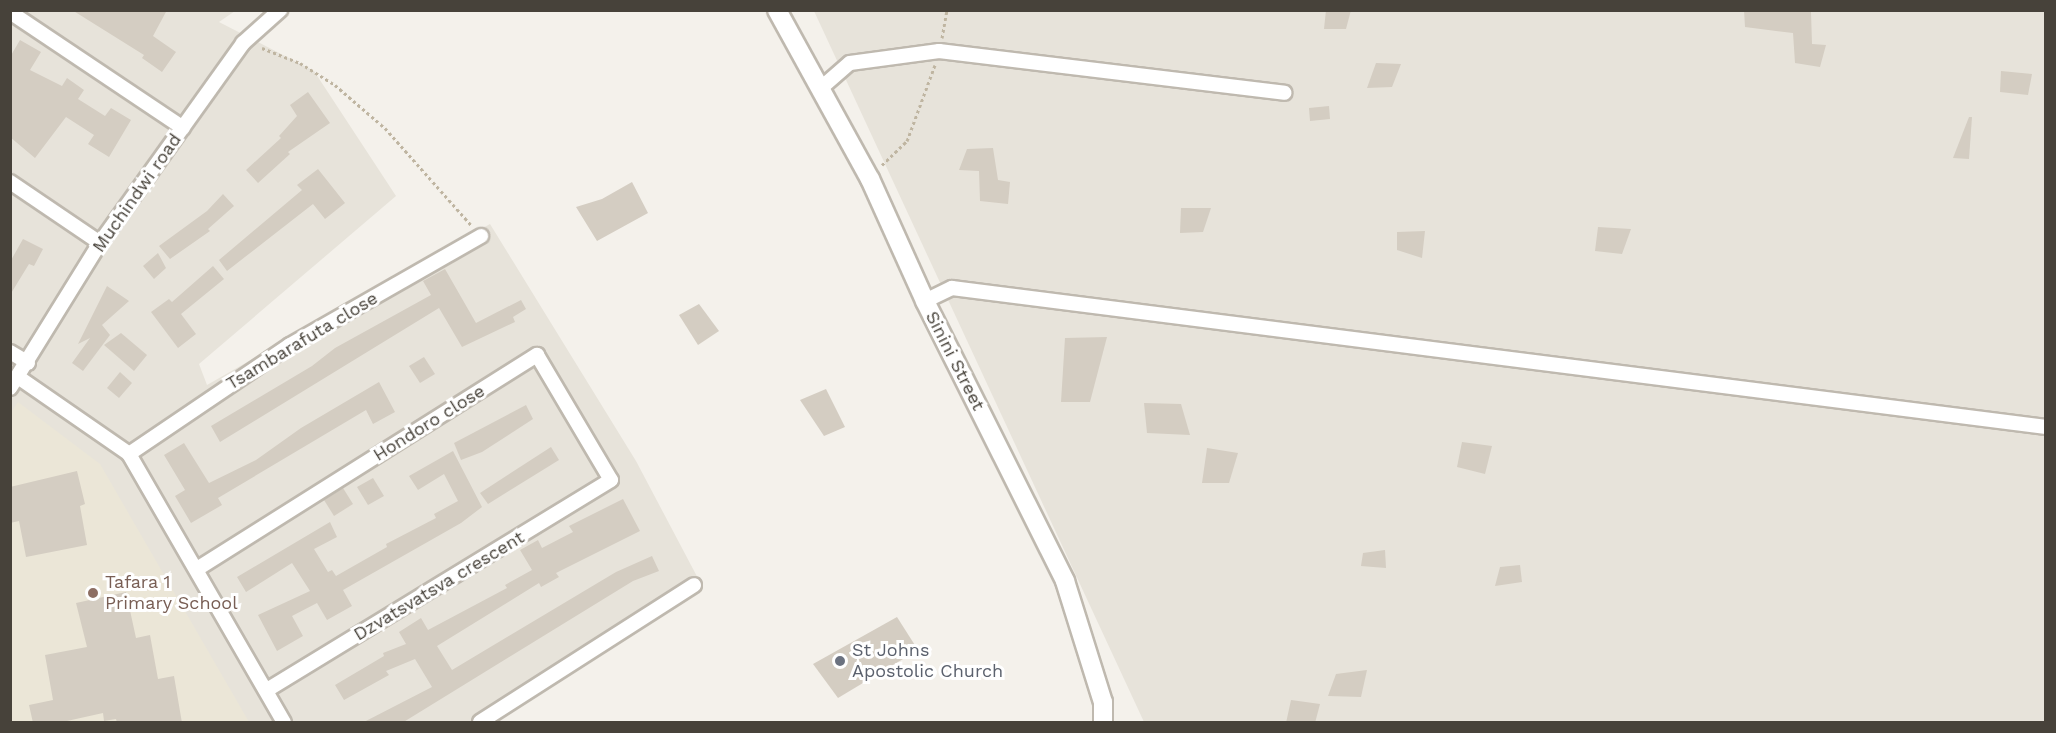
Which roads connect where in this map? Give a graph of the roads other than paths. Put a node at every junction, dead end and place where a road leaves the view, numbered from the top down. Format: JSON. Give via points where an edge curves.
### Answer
{"nodes":[{"id":1,"x":777,"y":10,"type":"edge"},
{"id":2,"x":10,"y":12,"type":"edge"},
{"id":3,"x":270,"y":13,"type":"edge"},
{"id":4,"x":821,"y":88,"type":"junction"},
{"id":5,"x":1284,"y":93,"type":"dead end"},
{"id":6,"x":183,"y":128,"type":"junction"},
{"id":7,"x":10,"y":182,"type":"edge"},
{"id":8,"x":481,"y":236,"type":"road end"},
{"id":9,"x":100,"y":243,"type":"junction"},
{"id":10,"x":925,"y":301,"type":"junction"},
{"id":11,"x":10,"y":352,"type":"edge"},
{"id":12,"x":28,"y":363,"type":"junction"},
{"id":13,"x":14,"y":383,"type":"edge"},
{"id":14,"x":2046,"y":427,"type":"edge"},
{"id":15,"x":129,"y":454,"type":"junction"},
{"id":16,"x":611,"y":480,"type":"joint"},
{"id":17,"x":197,"y":569,"type":"junction"},
{"id":18,"x":694,"y":585,"type":"dead end"},
{"id":19,"x":266,"y":691,"type":"junction"},
{"id":20,"x":284,"y":723,"type":"edge"},
{"id":21,"x":480,"y":723,"type":"edge"},
{"id":22,"x":1103,"y":723,"type":"edge"}],
"edges":[{"from":1,"to":4,"type":"street","name":"Sinini Street"},
{"from":2,"to":6,"type":"street"},
{"from":3,"to":6,"type":"street","name":"Muchindwi road","via":[[243,42]]},
{"from":4,"to":5,"type":"street","via":[[850,63],[939,51]]},
{"from":4,"to":10,"type":"street","name":"Sinini Street","via":[[870,179]]},
{"from":6,"to":9,"type":"street","name":"Muchindwi road"},
{"from":7,"to":9,"type":"street"},
{"from":8,"to":15,"type":"street","name":"Tsambarafuta close","via":[[290,345]]},
{"from":9,"to":12,"type":"street","name":"Muchindwi road"},
{"from":10,"to":14,"type":"street","via":[[952,288]]},
{"from":10,"to":22,"type":"street","name":"Sinini Street","via":[[1065,581],[1103,702]]},
{"from":11,"to":12,"type":"street"},
{"from":12,"to":13,"type":"street","name":"Muchindwi road"},
{"from":13,"to":15,"type":"street"},
{"from":15,"to":17,"type":"street"},
{"from":16,"to":17,"type":"street","name":"Hondoro close","via":[[537,355]]},
{"from":16,"to":19,"type":"street","name":"Dzvatsvatsva crescent"},
{"from":17,"to":19,"type":"street"},
{"from":18,"to":21,"type":"street"},
{"from":19,"to":20,"type":"street"}]}
